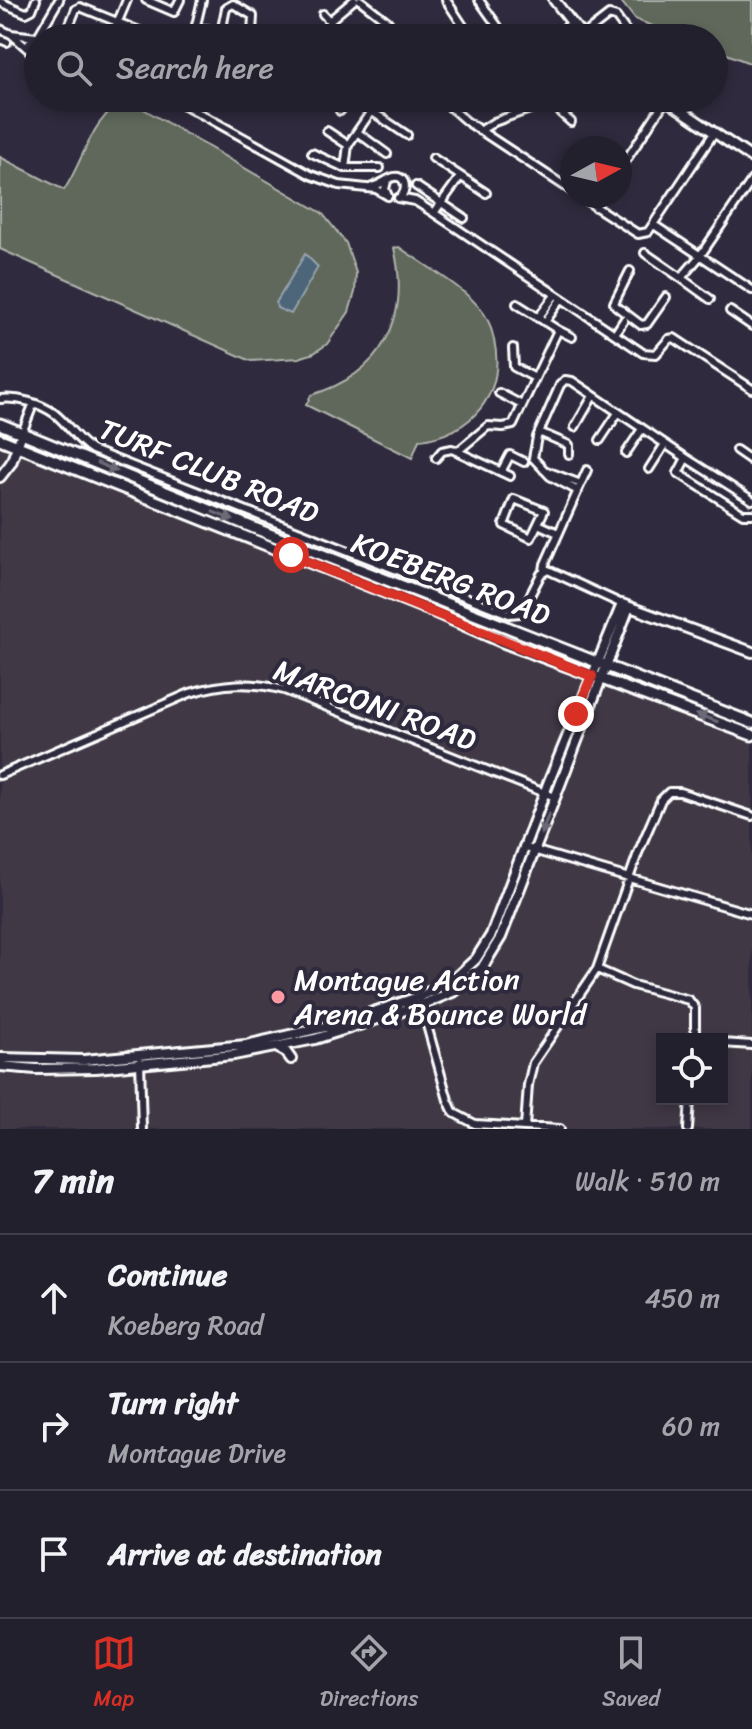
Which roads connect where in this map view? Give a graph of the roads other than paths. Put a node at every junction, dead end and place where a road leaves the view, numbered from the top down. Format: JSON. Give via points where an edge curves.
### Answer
{"nodes":[{"id":1,"x":36,"y":0,"type":"edge"},
{"id":2,"x":59,"y":0,"type":"edge"},
{"id":3,"x":127,"y":0,"type":"edge"},
{"id":4,"x":146,"y":0,"type":"edge"},
{"id":5,"x":180,"y":0,"type":"edge"},
{"id":6,"x":202,"y":0,"type":"edge"},
{"id":7,"x":357,"y":0,"type":"edge"},
{"id":8,"x":446,"y":0,"type":"edge"},
{"id":9,"x":479,"y":0,"type":"edge"},
{"id":10,"x":554,"y":0,"type":"edge"},
{"id":11,"x":0,"y":2,"type":"edge"},
{"id":12,"x":11,"y":3,"type":"edge"},
{"id":13,"x":323,"y":14,"type":"dead end"},
{"id":14,"x":118,"y":21,"type":"junction"},
{"id":15,"x":329,"y":21,"type":"junction"},
{"id":16,"x":47,"y":24,"type":"edge"},
{"id":17,"x":70,"y":24,"type":"edge"},
{"id":18,"x":117,"y":24,"type":"edge"},
{"id":19,"x":125,"y":24,"type":"edge"},
{"id":20,"x":197,"y":24,"type":"edge"},
{"id":21,"x":222,"y":24,"type":"edge"},
{"id":22,"x":253,"y":24,"type":"edge"},
{"id":23,"x":332,"y":24,"type":"edge"},
{"id":24,"x":389,"y":24,"type":"edge"},
{"id":25,"x":462,"y":24,"type":"edge"},
{"id":26,"x":496,"y":24,"type":"edge"},
{"id":27,"x":571,"y":24,"type":"edge"},
{"id":28,"x":598,"y":24,"type":"edge"},
{"id":29,"x":621,"y":24,"type":"edge"},
{"id":30,"x":0,"y":29,"type":"edge"},
{"id":31,"x":11,"y":34,"type":"junction"},
{"id":32,"x":24,"y":35,"type":"edge"},
{"id":33,"x":24,"y":45,"type":"edge"},
{"id":34,"x":197,"y":112,"type":"edge"},
{"id":35,"x":371,"y":112,"type":"edge"},
{"id":36,"x":375,"y":112,"type":"edge"},
{"id":37,"x":454,"y":112,"type":"edge"},
{"id":38,"x":522,"y":112,"type":"edge"},
{"id":39,"x":561,"y":112,"type":"edge"},
{"id":40,"x":656,"y":112,"type":"edge"},
{"id":41,"x":683,"y":112,"type":"edge"},
{"id":42,"x":571,"y":122,"type":"dead end"},
{"id":43,"x":327,"y":131,"type":"dead end"},
{"id":44,"x":480,"y":131,"type":"junction"},
{"id":45,"x":357,"y":132,"type":"junction"},
{"id":46,"x":714,"y":133,"type":"junction"},
{"id":47,"x":407,"y":135,"type":"dead end"},
{"id":48,"x":348,"y":145,"type":"junction"},
{"id":49,"x":632,"y":150,"type":"edge"},
{"id":50,"x":387,"y":154,"type":"dead end"},
{"id":51,"x":433,"y":158,"type":"dead end"},
{"id":52,"x":752,"y":158,"type":"edge"},
{"id":53,"x":345,"y":168,"type":"junction"},
{"id":54,"x":380,"y":168,"type":"dead end"},
{"id":55,"x":312,"y":176,"type":"junction"},
{"id":56,"x":460,"y":177,"type":"junction"},
{"id":57,"x":752,"y":180,"type":"edge"},
{"id":58,"x":387,"y":181,"type":"junction"},
{"id":59,"x":560,"y":183,"type":"edge"},
{"id":60,"x":406,"y":185,"type":"junction"},
{"id":61,"x":416,"y":186,"type":"dead end"},
{"id":62,"x":368,"y":188,"type":"junction"},
{"id":63,"x":486,"y":193,"type":"dead end"},
{"id":64,"x":388,"y":196,"type":"junction"},
{"id":65,"x":398,"y":198,"type":"junction"},
{"id":66,"x":415,"y":201,"type":"junction"},
{"id":67,"x":441,"y":203,"type":"junction"},
{"id":68,"x":597,"y":208,"type":"edge"},
{"id":69,"x":434,"y":213,"type":"junction"},
{"id":70,"x":464,"y":218,"type":"dead end"},
{"id":71,"x":654,"y":225,"type":"junction"},
{"id":72,"x":645,"y":253,"type":"dead end"},
{"id":73,"x":700,"y":256,"type":"junction"},
{"id":74,"x":630,"y":271,"type":"dead end"},
{"id":75,"x":681,"y":278,"type":"junction"},
{"id":76,"x":752,"y":290,"type":"edge"},
{"id":77,"x":558,"y":297,"type":"junction"},
{"id":78,"x":666,"y":297,"type":"dead end"},
{"id":79,"x":710,"y":299,"type":"dead end"},
{"id":80,"x":517,"y":304,"type":"dead end"},
{"id":81,"x":730,"y":311,"type":"dead end"},
{"id":82,"x":542,"y":320,"type":"junction"},
{"id":83,"x":624,"y":320,"type":"dead end"},
{"id":84,"x":752,"y":326,"type":"edge"},
{"id":85,"x":558,"y":330,"type":"junction"},
{"id":86,"x":615,"y":334,"type":"junction"},
{"id":87,"x":572,"y":337,"type":"dead end"},
{"id":88,"x":513,"y":348,"type":"dead end"},
{"id":89,"x":535,"y":378,"type":"junction"},
{"id":90,"x":752,"y":389,"type":"edge"},
{"id":91,"x":499,"y":393,"type":"dead end"},
{"id":92,"x":593,"y":396,"type":"junction"},
{"id":93,"x":0,"y":399,"type":"edge"},
{"id":94,"x":33,"y":405,"type":"junction"},
{"id":95,"x":522,"y":405,"type":"junction"},
{"id":96,"x":618,"y":413,"type":"junction"},
{"id":97,"x":0,"y":424,"type":"edge"},
{"id":98,"x":575,"y":427,"type":"dead end"},
{"id":99,"x":642,"y":429,"type":"junction"},
{"id":100,"x":539,"y":432,"type":"junction"},
{"id":101,"x":22,"y":433,"type":"junction"},
{"id":102,"x":0,"y":439,"type":"edge"},
{"id":103,"x":600,"y":440,"type":"dead end"},
{"id":104,"x":665,"y":444,"type":"junction"},
{"id":105,"x":18,"y":446,"type":"junction"},
{"id":106,"x":736,"y":450,"type":"dead end"},
{"id":107,"x":458,"y":451,"type":"junction"},
{"id":108,"x":626,"y":453,"type":"dead end"},
{"id":109,"x":569,"y":454,"type":"dead end"},
{"id":110,"x":436,"y":458,"type":"dead end"},
{"id":111,"x":686,"y":458,"type":"junction"},
{"id":112,"x":752,"y":461,"type":"edge"},
{"id":113,"x":524,"y":462,"type":"dead end"},
{"id":114,"x":649,"y":469,"type":"dead end"},
{"id":115,"x":587,"y":470,"type":"dead end"},
{"id":116,"x":501,"y":472,"type":"junction"},
{"id":117,"x":510,"y":476,"type":"dead end"},
{"id":118,"x":0,"y":477,"type":"edge"},
{"id":119,"x":580,"y":488,"type":"junction"},
{"id":120,"x":752,"y":500,"type":"edge"},
{"id":121,"x":548,"y":503,"type":"dead end"},
{"id":122,"x":544,"y":511,"type":"junction"},
{"id":123,"x":752,"y":514,"type":"edge"},
{"id":124,"x":538,"y":524,"type":"junction"},
{"id":125,"x":558,"y":533,"type":"junction"},
{"id":126,"x":531,"y":538,"type":"junction"},
{"id":127,"x":527,"y":547,"type":"dead end"},
{"id":128,"x":544,"y":571,"type":"junction"},
{"id":129,"x":625,"y":605,"type":"junction"},
{"id":130,"x":752,"y":652,"type":"edge"},
{"id":131,"x":603,"y":664,"type":"junction"},
{"id":132,"x":596,"y":678,"type":"junction"},
{"id":133,"x":752,"y":723,"type":"edge"},
{"id":134,"x":752,"y":735,"type":"edge"},
{"id":135,"x":0,"y":775,"type":"edge"},
{"id":136,"x":544,"y":793,"type":"junction"},
{"id":137,"x":555,"y":797,"type":"junction"},
{"id":138,"x":752,"y":816,"type":"edge"},
{"id":139,"x":523,"y":847,"type":"junction"},
{"id":140,"x":534,"y":851,"type":"junction"},
{"id":141,"x":629,"y":879,"type":"junction"},
{"id":142,"x":752,"y":914,"type":"edge"},
{"id":143,"x":597,"y":969,"type":"junction"},
{"id":144,"x":420,"y":1001,"type":"junction"},
{"id":145,"x":695,"y":1033,"type":"edge"},
{"id":146,"x":204,"y":1037,"type":"dead end"},
{"id":147,"x":728,"y":1043,"type":"edge"},
{"id":148,"x":752,"y":1045,"type":"edge"},
{"id":149,"x":219,"y":1047,"type":"junction"},
{"id":150,"x":278,"y":1048,"type":"junction"},
{"id":151,"x":0,"y":1058,"type":"edge"},
{"id":152,"x":140,"y":1059,"type":"junction"},
{"id":153,"x":291,"y":1059,"type":"dead end"},
{"id":154,"x":0,"y":1066,"type":"edge"},
{"id":155,"x":690,"y":1105,"type":"edge"},
{"id":156,"x":525,"y":1127,"type":"junction"},
{"id":157,"x":142,"y":1129,"type":"edge"},
{"id":158,"x":560,"y":1129,"type":"edge"},
{"id":159,"x":688,"y":1129,"type":"edge"}],
"edges":[{"from":1,"to":12,"type":"street","via":[[26,13]]},
{"from":2,"to":16,"type":"street"},
{"from":3,"to":14,"type":"street"},
{"from":4,"to":5,"type":"street","via":[[174,12]]},
{"from":6,"to":20,"type":"street"},
{"from":7,"to":15,"type":"street"},
{"from":7,"to":24,"type":"street"},
{"from":8,"to":25,"type":"street"},
{"from":9,"to":26,"type":"street"},
{"from":10,"to":27,"type":"main road"},
{"from":11,"to":12,"type":"street"},
{"from":13,"to":15,"type":"street"},
{"from":14,"to":17,"type":"street","via":[[78,7]]},
{"from":14,"to":18,"type":"street"},
{"from":14,"to":19,"type":"street"},
{"from":15,"to":23,"type":"street"},
{"from":21,"to":22,"type":"street","via":[[230,4],[253,16]]},
{"from":28,"to":29,"type":"street","via":[[609,15]]},
{"from":30,"to":31,"type":"street"},
{"from":31,"to":32,"type":"street"},
{"from":31,"to":33,"type":"street"},
{"from":34,"to":55,"type":"street"},
{"from":35,"to":45,"type":"street"},
{"from":36,"to":47,"type":"street"},
{"from":37,"to":44,"type":"street"},
{"from":38,"to":44,"type":"street"},
{"from":39,"to":42,"type":"street"},
{"from":40,"to":49,"type":"street"},
{"from":41,"to":46,"type":"main road"},
{"from":43,"to":48,"type":"street"},
{"from":44,"to":59,"type":"street"},
{"from":45,"to":48,"type":"street"},
{"from":45,"to":50,"type":"street"},
{"from":46,"to":52,"type":"main road"},
{"from":46,"to":71,"type":"street"},
{"from":48,"to":53,"type":"street"},
{"from":51,"to":56,"type":"street"},
{"from":53,"to":54,"type":"street"},
{"from":53,"to":55,"type":"street","via":[[318,156]]},
{"from":55,"to":62,"type":"street"},
{"from":56,"to":63,"type":"street"},
{"from":56,"to":67,"type":"street"},
{"from":57,"to":73,"type":"street"},
{"from":58,"to":60,"type":"street","via":[[399,178]]},
{"from":58,"to":62,"type":"street"},
{"from":58,"to":64,"type":"street"},
{"from":60,"to":65,"type":"street"},
{"from":60,"to":66,"type":"street"},
{"from":61,"to":67,"type":"street"},
{"from":62,"to":64,"type":"street"},
{"from":64,"to":65,"type":"street"},
{"from":65,"to":66,"type":"street"},
{"from":66,"to":69,"type":"street"},
{"from":67,"to":69,"type":"street"},
{"from":67,"to":70,"type":"street"},
{"from":68,"to":71,"type":"street","via":[[638,234]]},
{"from":69,"to":77,"type":"street"},
{"from":71,"to":73,"type":"street"},
{"from":72,"to":75,"type":"street"},
{"from":73,"to":75,"type":"street"},
{"from":73,"to":76,"type":"street"},
{"from":74,"to":78,"type":"street","via":[[614,303],[628,317],[647,324]]},
{"from":75,"to":79,"type":"street"},
{"from":77,"to":82,"type":"street"},
{"from":77,"to":86,"type":"street"},
{"from":80,"to":82,"type":"street"},
{"from":81,"to":84,"type":"street"},
{"from":82,"to":85,"type":"street"},
{"from":83,"to":86,"type":"street"},
{"from":85,"to":87,"type":"street"},
{"from":85,"to":89,"type":"street"},
{"from":86,"to":90,"type":"street","via":[[647,355],[674,338]]},
{"from":88,"to":89,"type":"street","via":[[514,367]]},
{"from":89,"to":95,"type":"street"},
{"from":91,"to":95,"type":"street"},
{"from":92,"to":96,"type":"street"},
{"from":92,"to":98,"type":"street"},
{"from":92,"to":100,"type":"street","via":[[565,380]]},
{"from":93,"to":94,"type":"street","name":"TURF CLUB ROAD"},
{"from":94,"to":101,"type":"street"},
{"from":94,"to":128,"type":"street","name":"TURF CLUB ROAD","via":[[57,416],[92,450],[509,614],[521,613]]},
{"from":95,"to":107,"type":"street","via":[[513,425],[488,426]]},
{"from":96,"to":99,"type":"street"},
{"from":96,"to":103,"type":"street"},
{"from":97,"to":101,"type":"main road","name":"KOEBERG ROAD"},
{"from":99,"to":104,"type":"street"},
{"from":99,"to":108,"type":"street"},
{"from":100,"to":109,"type":"street","via":[[569,445]]},
{"from":100,"to":119,"type":"street","via":[[533,458],[542,470],[556,472]]},
{"from":101,"to":105,"type":"main road"},
{"from":101,"to":131,"type":"main road","name":"KOEBERG ROAD","one_way":true},
{"from":102,"to":105,"type":"main road","name":"KOEBERG ROAD"},
{"from":104,"to":111,"type":"street"},
{"from":104,"to":114,"type":"street"},
{"from":105,"to":118,"type":"main road"},
{"from":105,"to":132,"type":"main road","name":"KOEBERG ROAD"},
{"from":106,"to":112,"type":"street"},
{"from":107,"to":110,"type":"street","via":[[447,449]]},
{"from":107,"to":116,"type":"street"},
{"from":111,"to":120,"type":"street"},
{"from":111,"to":123,"type":"street","via":[[680,476],[743,514]]},
{"from":113,"to":116,"type":"street","via":[[510,455]]},
{"from":115,"to":119,"type":"street"},
{"from":116,"to":117,"type":"street"},
{"from":119,"to":125,"type":"street"},
{"from":121,"to":122,"type":"street"},
{"from":122,"to":124,"type":"street"},
{"from":122,"to":126,"type":"street","via":[[517,499],[511,503],[504,525]]},
{"from":124,"to":125,"type":"street"},
{"from":124,"to":126,"type":"street"},
{"from":125,"to":128,"type":"street"},
{"from":126,"to":127,"type":"street"},
{"from":128,"to":129,"type":"street"},
{"from":129,"to":130,"type":"main road"},
{"from":129,"to":131,"type":"main road"},
{"from":131,"to":132,"type":"main road"},
{"from":131,"to":133,"type":"main road","name":"KOEBERG ROAD"},
{"from":134,"to":132,"type":"main road","name":"KOEBERG ROAD","one_way":true},
{"from":132,"to":136,"type":"main road"},
{"from":132,"to":137,"type":"main road"},
{"from":135,"to":136,"type":"street","name":"MARCONI ROAD","via":[[190,693],[248,683],[284,690]]},
{"from":136,"to":137,"type":"street","name":"MARCONI ROAD"},
{"from":136,"to":139,"type":"main road"},
{"from":137,"to":140,"type":"main road","one_way":true},
{"from":138,"to":141,"type":"street","via":[[669,792]]},
{"from":139,"to":140,"type":"street"},
{"from":139,"to":144,"type":"main road","via":[[480,955]]},
{"from":140,"to":141,"type":"street"},
{"from":140,"to":144,"type":"main road","via":[[501,937],[482,968],[455,991]]},
{"from":141,"to":142,"type":"street"},
{"from":141,"to":143,"type":"street"},
{"from":143,"to":145,"type":"street","via":[[689,1000],[695,1008]]},
{"from":143,"to":156,"type":"street","via":[[533,1063]]},
{"from":144,"to":149,"type":"main road","via":[[310,1032]]},
{"from":144,"to":150,"type":"main road"},
{"from":144,"to":156,"type":"street","via":[[454,1113],[475,1124]]},
{"from":146,"to":149,"type":"main road"},
{"from":147,"to":148,"type":"street"},
{"from":149,"to":152,"type":"main road"},
{"from":150,"to":152,"type":"main road"},
{"from":150,"to":153,"type":"main road"},
{"from":151,"to":152,"type":"main road"},
{"from":152,"to":154,"type":"main road","via":[[70,1069]]},
{"from":152,"to":157,"type":"street"},
{"from":155,"to":159,"type":"street"},
{"from":156,"to":158,"type":"street"}]}
